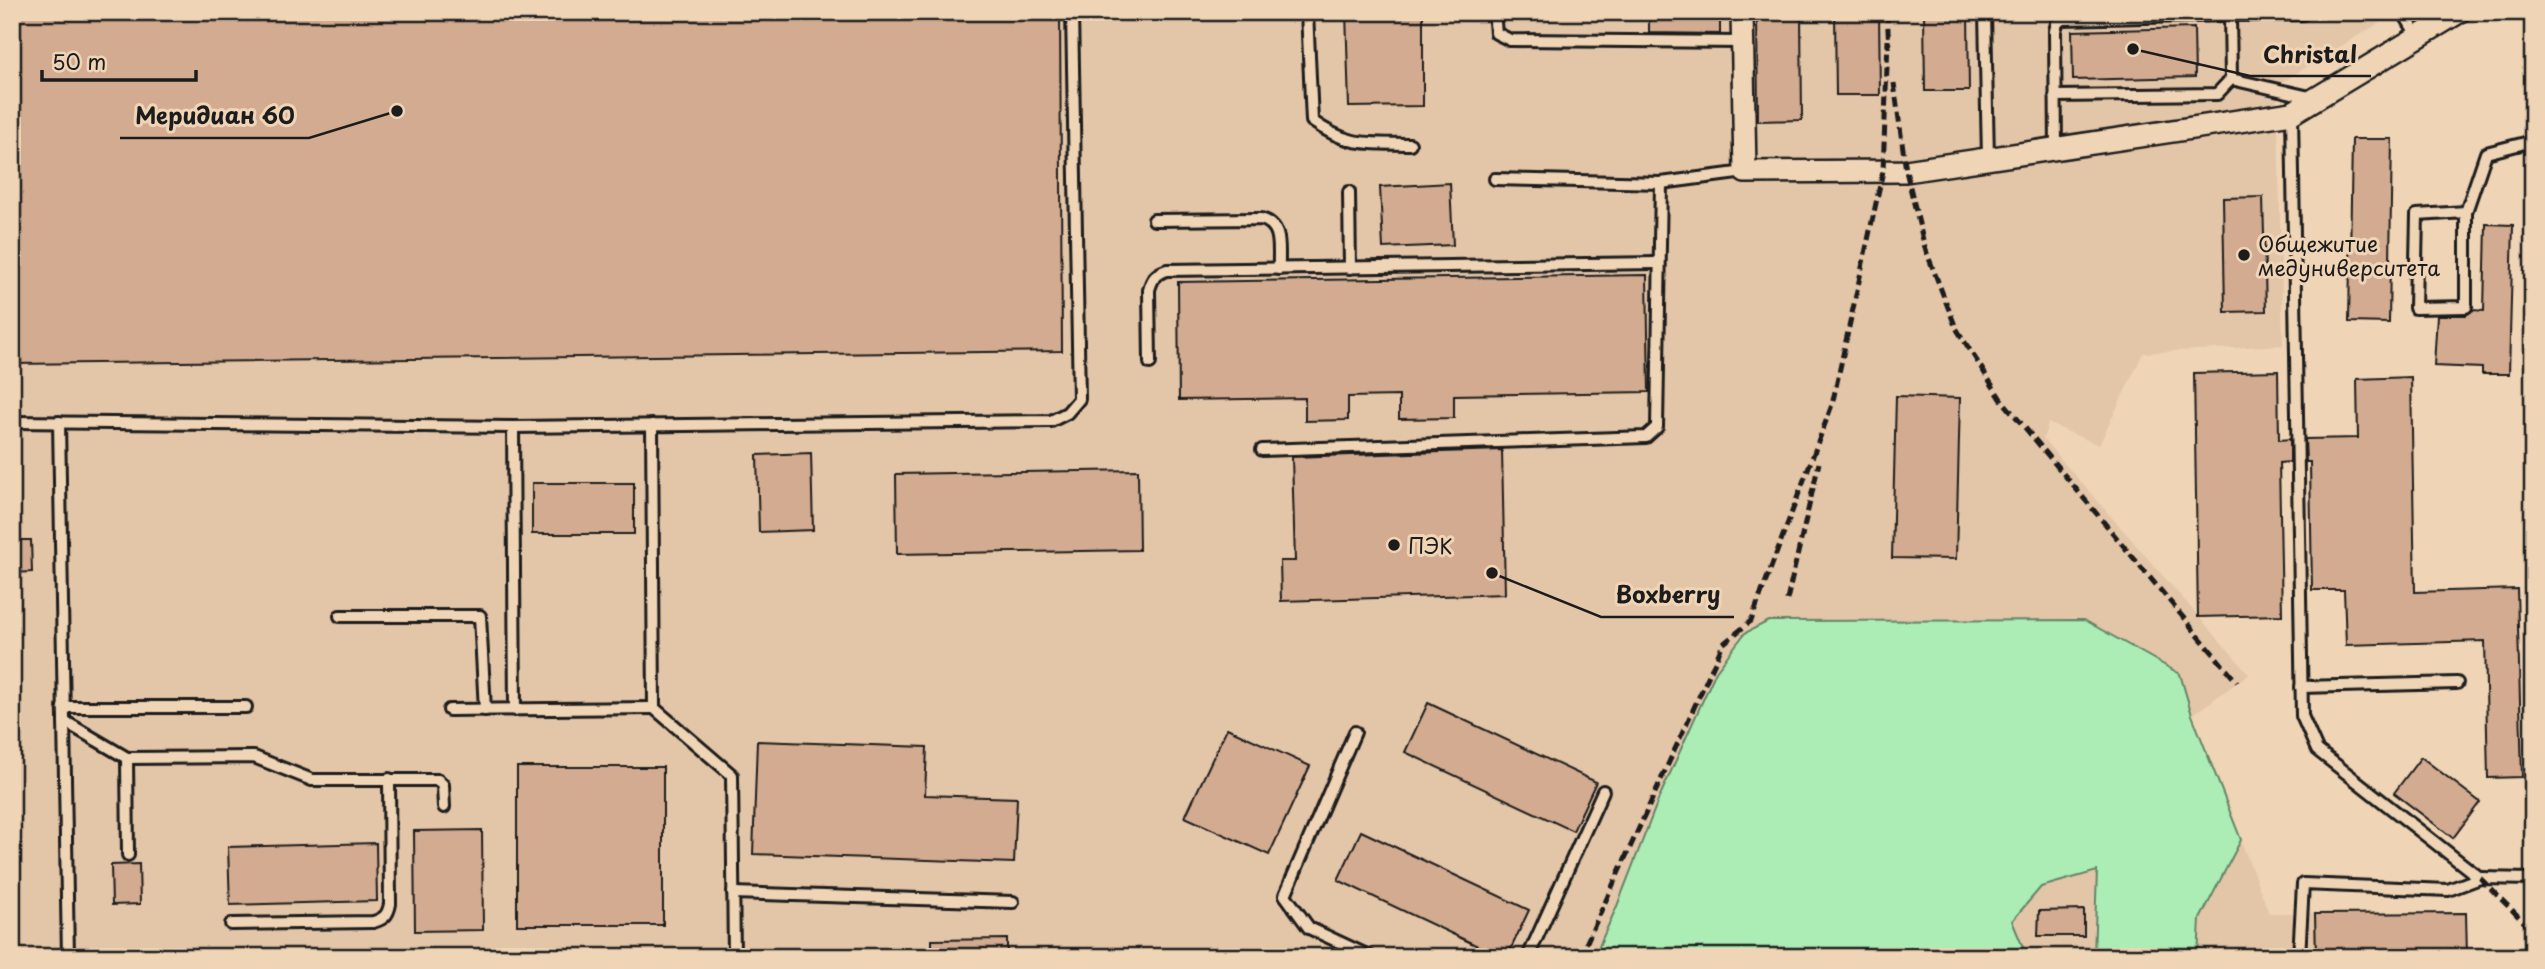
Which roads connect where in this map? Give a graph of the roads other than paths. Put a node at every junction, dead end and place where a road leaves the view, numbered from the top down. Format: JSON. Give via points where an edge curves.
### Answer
{"nodes":[{"id":1,"x":1072,"y":12,"type":"edge"},
{"id":2,"x":1307,"y":12,"type":"edge"},
{"id":3,"x":1494,"y":12,"type":"edge"},
{"id":4,"x":1742,"y":12,"type":"edge"},
{"id":5,"x":1985,"y":12,"type":"edge"},
{"id":6,"x":2403,"y":12,"type":"edge"},
{"id":7,"x":2459,"y":12,"type":"edge"},
{"id":8,"x":2303,"y":14,"type":"dead end"},
{"id":9,"x":2230,"y":15,"type":"junction"},
{"id":10,"x":2418,"y":37,"type":"junction"},
{"id":11,"x":1742,"y":42,"type":"junction"},
{"id":12,"x":2231,"y":79,"type":"junction"},
{"id":13,"x":2056,"y":96,"type":"junction"},
{"id":14,"x":2316,"y":99,"type":"junction"},
{"id":15,"x":2292,"y":113,"type":"junction"},
{"id":16,"x":2533,"y":141,"type":"edge"},
{"id":17,"x":1410,"y":144,"type":"dead end"},
{"id":18,"x":2056,"y":149,"type":"junction"},
{"id":19,"x":1988,"y":159,"type":"junction"},
{"id":20,"x":1745,"y":172,"type":"junction"},
{"id":21,"x":1495,"y":179,"type":"dead end"},
{"id":22,"x":1661,"y":183,"type":"junction"},
{"id":23,"x":1349,"y":192,"type":"dead end"},
{"id":24,"x":2466,"y":212,"type":"junction"},
{"id":25,"x":1154,"y":220,"type":"dead end"},
{"id":26,"x":1658,"y":263,"type":"junction"},
{"id":27,"x":1350,"y":268,"type":"junction"},
{"id":28,"x":1279,"y":269,"type":"junction"},
{"id":29,"x":1150,"y":363,"type":"dead end"},
{"id":30,"x":12,"y":422,"type":"edge"},
{"id":31,"x":58,"y":422,"type":"junction"},
{"id":32,"x":652,"y":425,"type":"junction"},
{"id":33,"x":513,"y":427,"type":"junction"},
{"id":34,"x":1262,"y":450,"type":"dead end"},
{"id":35,"x":340,"y":616,"type":"dead end"},
{"id":36,"x":2457,"y":683,"type":"dead end"},
{"id":37,"x":2301,"y":687,"type":"junction"},
{"id":38,"x":63,"y":707,"type":"junction"},
{"id":39,"x":246,"y":707,"type":"dead end"},
{"id":40,"x":654,"y":708,"type":"junction"},
{"id":41,"x":449,"y":710,"type":"dead end"},
{"id":42,"x":485,"y":710,"type":"junction"},
{"id":43,"x":515,"y":710,"type":"junction"},
{"id":44,"x":64,"y":722,"type":"junction"},
{"id":45,"x":1354,"y":732,"type":"dead end"},
{"id":46,"x":127,"y":758,"type":"junction"},
{"id":47,"x":389,"y":779,"type":"junction"},
{"id":48,"x":1603,"y":791,"type":"dead end"},
{"id":49,"x":444,"y":807,"type":"dead end"},
{"id":50,"x":128,"y":855,"type":"dead end"},
{"id":51,"x":2480,"y":878,"type":"junction"},
{"id":52,"x":2533,"y":879,"type":"edge"},
{"id":53,"x":733,"y":893,"type":"junction"},
{"id":54,"x":1013,"y":902,"type":"dead end"},
{"id":55,"x":231,"y":923,"type":"dead end"},
{"id":56,"x":68,"y":957,"type":"edge"},
{"id":57,"x":734,"y":957,"type":"edge"},
{"id":58,"x":1371,"y":957,"type":"edge"},
{"id":59,"x":1528,"y":957,"type":"edge"},
{"id":60,"x":2298,"y":957,"type":"edge"}],
"edges":[{"from":1,"to":32,"type":"lane","via":[[1079,399],[1066,413],[1051,421]]},
{"from":2,"to":17,"type":"lane","via":[[1312,121],[1356,143]]},
{"from":3,"to":11,"type":"lane","via":[[1496,33],[1510,40]]},
{"from":4,"to":11,"type":"street"},
{"from":5,"to":19,"type":"lane"},
{"from":6,"to":10,"type":"lane"},
{"from":7,"to":10,"type":"street"},
{"from":8,"to":9,"type":"lane"},
{"from":9,"to":12,"type":"lane"},
{"from":9,"to":13,"type":"lane","via":[[2062,19],[2055,31]]},
{"from":10,"to":14,"type":"street"},
{"from":11,"to":20,"type":"street"},
{"from":12,"to":13,"type":"lane","via":[[2217,94]]},
{"from":12,"to":14,"type":"lane"},
{"from":13,"to":18,"type":"lane"},
{"from":14,"to":15,"type":"street"},
{"from":15,"to":18,"type":"street"},
{"from":15,"to":37,"type":"lane"},
{"from":16,"to":24,"type":"lane","via":[[2486,153]]},
{"from":18,"to":19,"type":"street"},
{"from":19,"to":20,"type":"street","via":[[1906,171]]},
{"from":20,"to":22,"type":"lane"},
{"from":21,"to":22,"type":"lane"},
{"from":22,"to":26,"type":"lane"},
{"from":23,"to":27,"type":"lane"},
{"from":24,"to":24,"type":"lane","via":[[2417,215],[2415,308],[2466,307]]},
{"from":25,"to":28,"type":"lane","via":[[1270,221],[1278,234]]},
{"from":26,"to":27,"type":"lane"},
{"from":26,"to":34,"type":"lane","via":[[1657,428],[1646,437]]},
{"from":27,"to":28,"type":"lane"},
{"from":28,"to":29,"type":"lane","via":[[1159,273],[1149,290]]},
{"from":30,"to":31,"type":"lane"},
{"from":31,"to":33,"type":"lane"},
{"from":31,"to":38,"type":"lane"},
{"from":32,"to":33,"type":"lane"},
{"from":32,"to":40,"type":"lane"},
{"from":33,"to":43,"type":"lane"},
{"from":35,"to":42,"type":"lane","via":[[480,616]]},
{"from":36,"to":37,"type":"lane"},
{"from":37,"to":51,"type":"lane","via":[[2302,716],[2317,750]]},
{"from":38,"to":39,"type":"lane"},
{"from":38,"to":44,"type":"lane"},
{"from":40,"to":43,"type":"lane"},
{"from":40,"to":53,"type":"lane","via":[[732,775]]},
{"from":41,"to":42,"type":"lane"},
{"from":42,"to":43,"type":"lane"},
{"from":44,"to":46,"type":"lane"},
{"from":44,"to":56,"type":"lane"},
{"from":45,"to":58,"type":"lane","via":[[1284,895],[1309,928]]},
{"from":46,"to":47,"type":"lane","via":[[254,757],[312,780]]},
{"from":46,"to":50,"type":"lane"},
{"from":47,"to":49,"type":"lane","via":[[438,780],[443,785]]},
{"from":47,"to":55,"type":"lane","via":[[390,904],[382,920]]},
{"from":48,"to":59,"type":"lane"},
{"from":51,"to":52,"type":"lane"},
{"from":51,"to":60,"type":"lane","via":[[2448,890],[2303,884]]},
{"from":53,"to":54,"type":"lane"},
{"from":53,"to":57,"type":"lane"}]}
